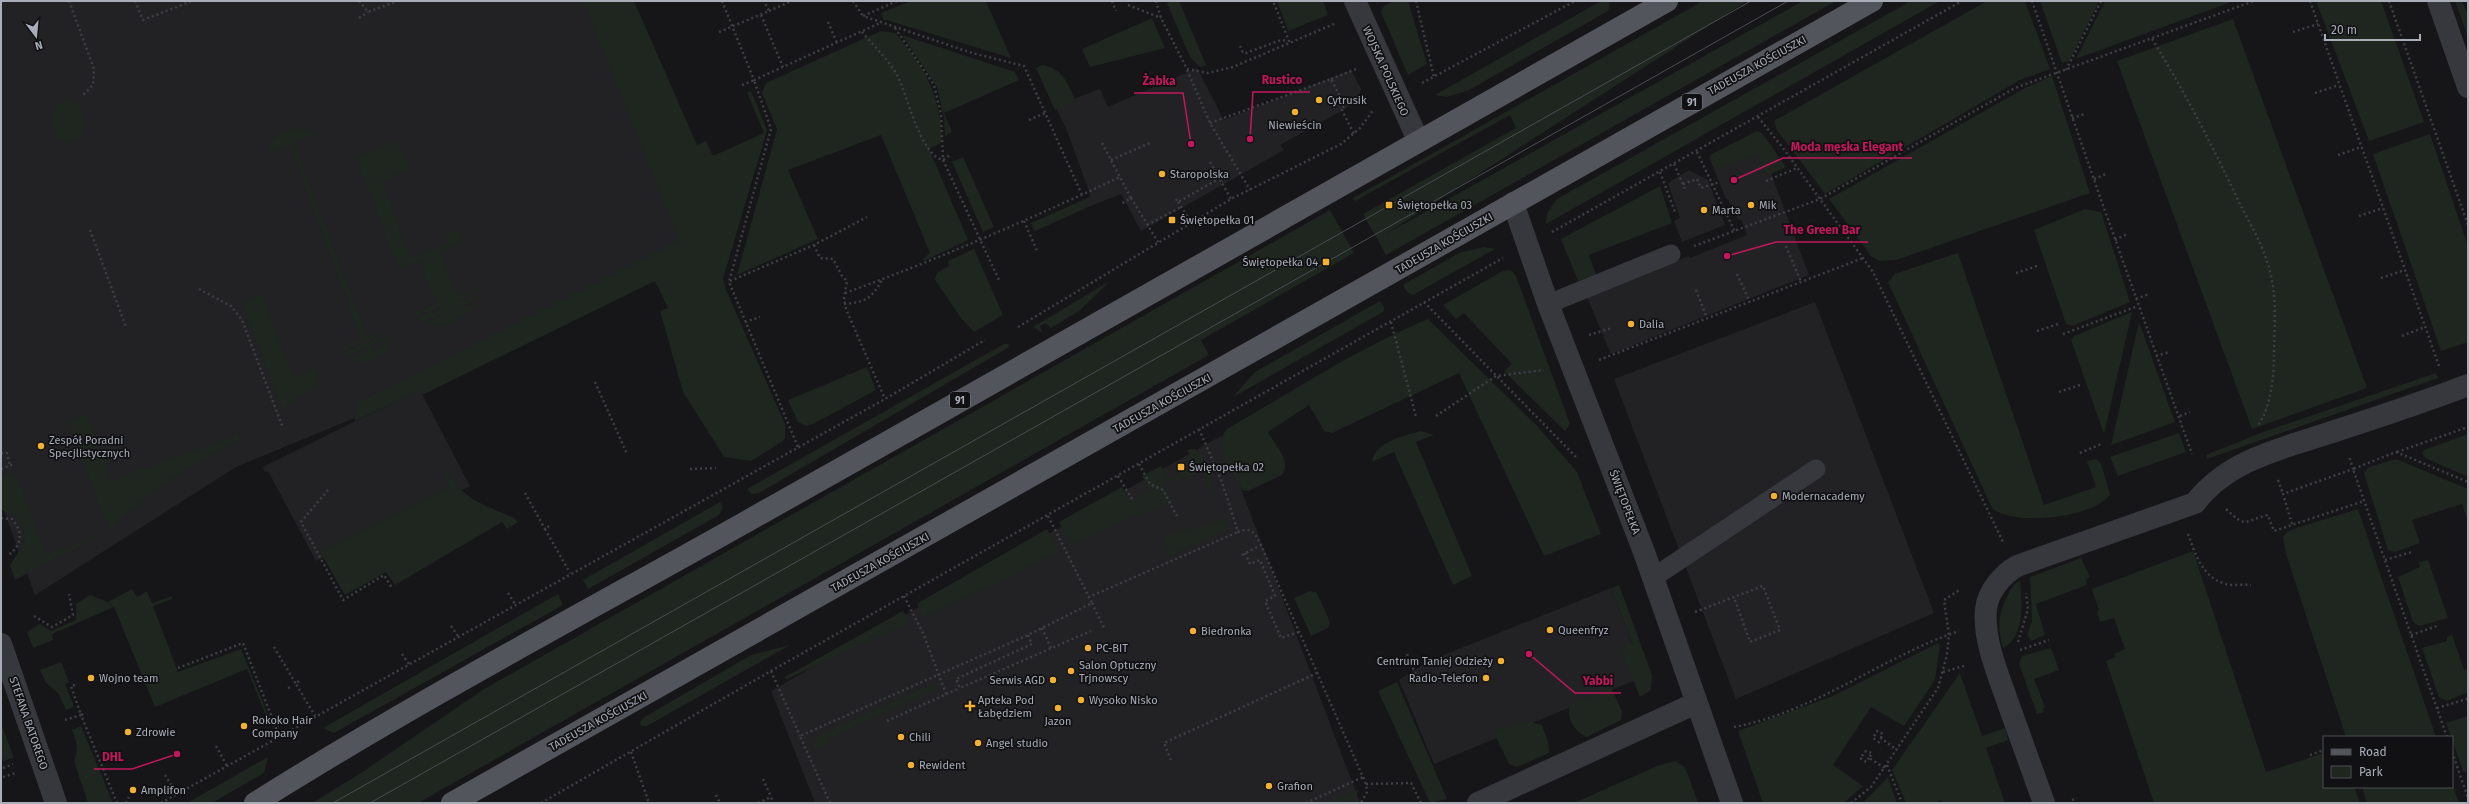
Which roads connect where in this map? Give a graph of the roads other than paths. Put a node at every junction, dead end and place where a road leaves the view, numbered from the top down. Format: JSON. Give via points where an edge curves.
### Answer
{"nodes":[{"id":1,"x":1355,"y":1,"type":"edge"},
{"id":2,"x":1667,"y":1,"type":"edge"},
{"id":3,"x":1872,"y":1,"type":"edge"},
{"id":4,"x":2438,"y":1,"type":"edge"},
{"id":5,"x":2468,"y":87,"type":"edge"},
{"id":6,"x":1418,"y":140,"type":"junction"},
{"id":7,"x":1513,"y":203,"type":"junction"},
{"id":8,"x":1671,"y":254,"type":"road end"},
{"id":9,"x":1548,"y":304,"type":"junction"},
{"id":10,"x":2458,"y":389,"type":"edge"},
{"id":11,"x":1816,"y":469,"type":"dead end"},
{"id":12,"x":1654,"y":577,"type":"junction"},
{"id":13,"x":1,"y":644,"type":"edge"},
{"id":14,"x":1696,"y":703,"type":"junction"},
{"id":15,"x":56,"y":803,"type":"edge"},
{"id":16,"x":256,"y":803,"type":"edge"},
{"id":17,"x":452,"y":803,"type":"edge"},
{"id":18,"x":1478,"y":803,"type":"edge"},
{"id":19,"x":1732,"y":803,"type":"edge"},
{"id":20,"x":2044,"y":803,"type":"edge"}],
"edges":[{"from":1,"to":6,"type":"street","name":"WOJSKA POLSKIEGO"},
{"from":2,"to":6,"type":"main road","number":"91"},
{"from":3,"to":7,"type":"main road","name":"TADEUSZA KOŚCIUSZKI","number":"91"},
{"from":4,"to":5,"type":"street"},
{"from":6,"to":16,"type":"main road","number":"91","via":[[743,524],[572,618],[326,759]]},
{"from":7,"to":9,"type":"street","name":"ŚWIĘTOPEŁKA"},
{"from":7,"to":17,"type":"main road","name":"TADEUSZA KOŚCIUSZKI","number":"91","via":[[1355,295]]},
{"from":8,"to":9,"type":"lane"},
{"from":9,"to":12,"type":"street","name":"ŚWIĘTOPEŁKA"},
{"from":10,"to":20,"type":"street","via":[[2269,452],[2240,465],[2214,482],[2195,503],[2017,566],[2004,575],[1991,593],[1986,608],[1992,657]]},
{"from":11,"to":12,"type":"lane"},
{"from":12,"to":14,"type":"street","name":"ŚWIĘTOPEŁKA"},
{"from":13,"to":15,"type":"street","name":"STEFANA BATOREGO"},
{"from":14,"to":18,"type":"street"},
{"from":14,"to":19,"type":"street","name":"ŚWIĘTOPEŁKA"}]}
